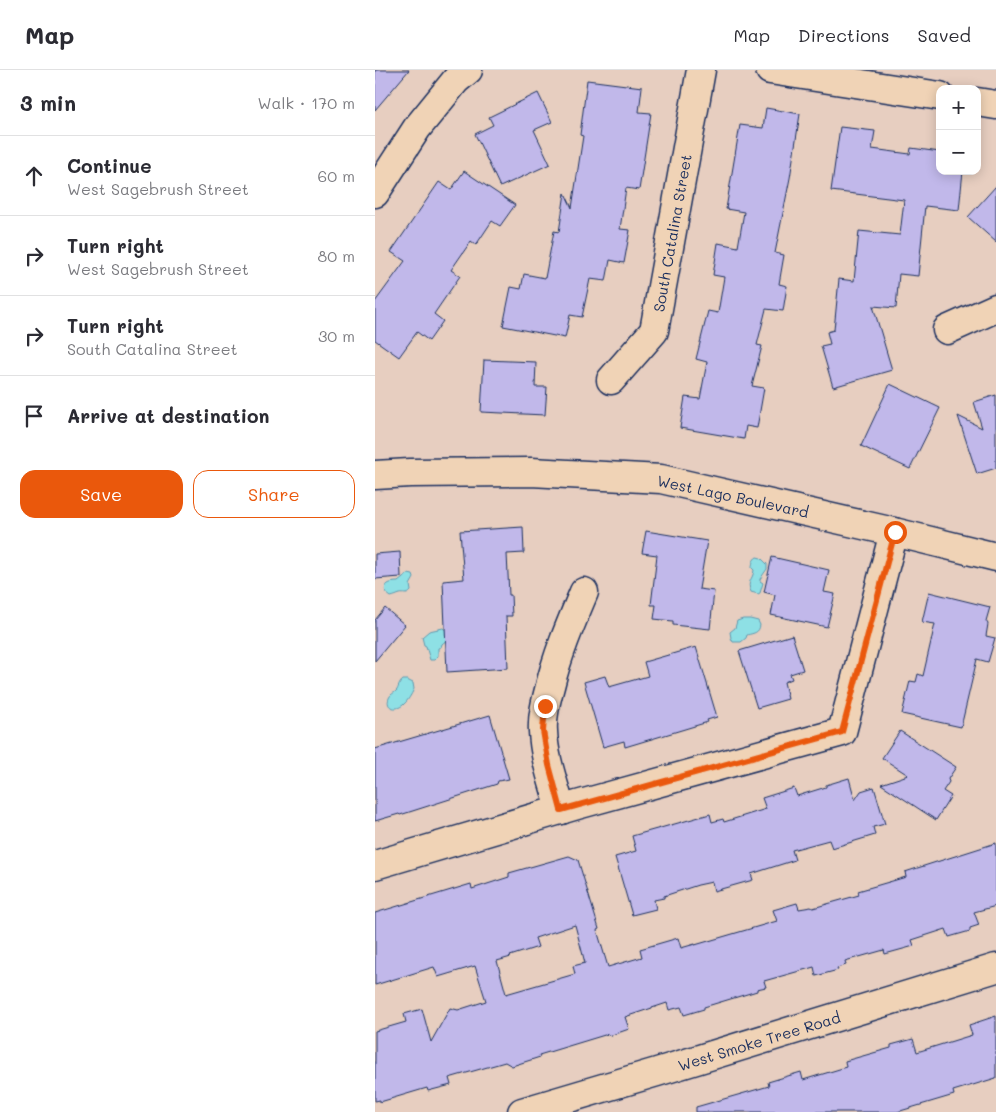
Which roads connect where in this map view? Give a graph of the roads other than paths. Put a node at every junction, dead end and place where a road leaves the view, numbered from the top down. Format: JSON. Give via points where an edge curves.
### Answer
{"nodes":[{"id":1,"x":468,"y":70,"type":"edge"},
{"id":2,"x":701,"y":70,"type":"edge"},
{"id":3,"x":771,"y":70,"type":"edge"},
{"id":4,"x":936,"y":95,"type":"edge"},
{"id":5,"x":981,"y":103,"type":"edge"},
{"id":6,"x":996,"y":105,"type":"edge"},
{"id":7,"x":375,"y":193,"type":"edge"},
{"id":8,"x":996,"y":308,"type":"edge"},
{"id":9,"x":947,"y":330,"type":"dead end"},
{"id":10,"x":611,"y":380,"type":"dead end"},
{"id":11,"x":375,"y":476,"type":"edge"},
{"id":12,"x":895,"y":532,"type":"junction"},
{"id":13,"x":996,"y":557,"type":"edge"},
{"id":14,"x":584,"y":592,"type":"dead end"},
{"id":15,"x":561,"y":810,"type":"junction"},
{"id":16,"x":375,"y":865,"type":"edge"},
{"id":17,"x":996,"y":968,"type":"edge"},
{"id":18,"x":522,"y":1112,"type":"edge"}],
"edges":[{"from":1,"to":7,"type":"street","via":[[417,128]]},
{"from":2,"to":10,"type":"street","name":"South Catalina Street","via":[[654,332]]},
{"from":3,"to":4,"type":"street"},
{"from":5,"to":6,"type":"street"},
{"from":8,"to":9,"type":"street"},
{"from":11,"to":12,"type":"street","name":"West Lago Boulevard","via":[[531,472],[661,479]]},
{"from":12,"to":13,"type":"street","name":"West Lago Boulevard"},
{"from":12,"to":15,"type":"street","via":[[842,732]]},
{"from":14,"to":15,"type":"street","via":[[553,673],[545,706],[543,731]]},
{"from":15,"to":16,"type":"street"},
{"from":17,"to":18,"type":"street","name":"West Smoke Tree Road"}]}
